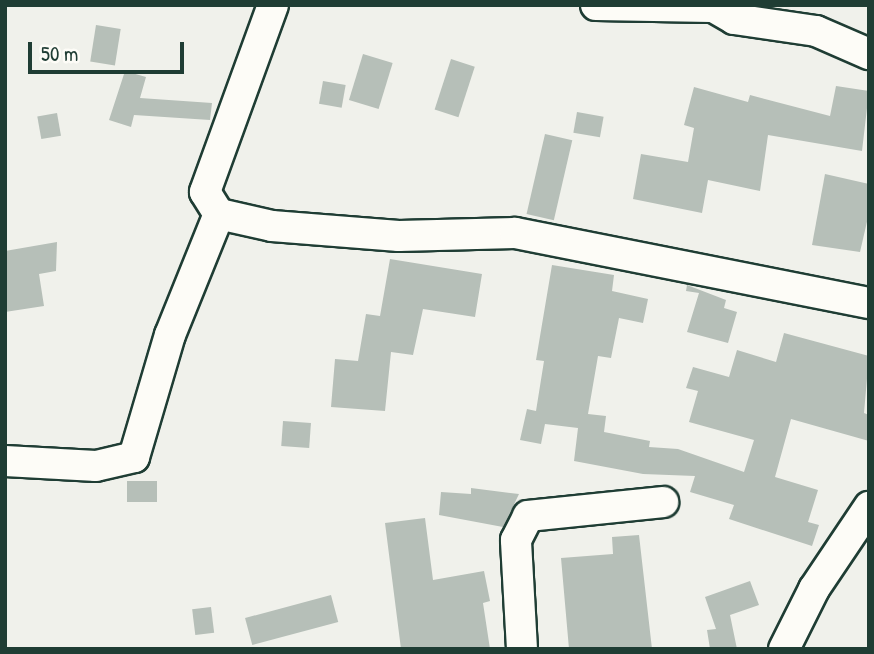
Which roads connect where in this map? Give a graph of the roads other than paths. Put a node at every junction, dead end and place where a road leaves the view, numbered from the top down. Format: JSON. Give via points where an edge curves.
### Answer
{"nodes":[{"id":1,"x":273,"y":5,"type":"edge"},
{"id":2,"x":596,"y":5,"type":"edge"},
{"id":3,"x":711,"y":6,"type":"edge"},
{"id":4,"x":869,"y":54,"type":"edge"},
{"id":5,"x":219,"y":214,"type":"junction"},
{"id":6,"x":869,"y":303,"type":"edge"},
{"id":7,"x":5,"y":461,"type":"edge"},
{"id":8,"x":663,"y":502,"type":"dead end"},
{"id":9,"x":869,"y":506,"type":"edge"},
{"id":10,"x":522,"y":649,"type":"edge"},
{"id":11,"x":784,"y":649,"type":"edge"}],
"edges":[{"from":1,"to":5,"type":"street","via":[[205,192]]},
{"from":2,"to":3,"type":"street"},
{"from":3,"to":4,"type":"street","via":[[734,19],[816,31]]},
{"from":5,"to":6,"type":"street","via":[[272,226],[399,236],[515,233]]},
{"from":5,"to":7,"type":"street","via":[[170,335],[134,457],[96,466]]},
{"from":8,"to":10,"type":"street","via":[[528,516],[516,540]]},
{"from":9,"to":11,"type":"street","via":[[808,599]]}]}
